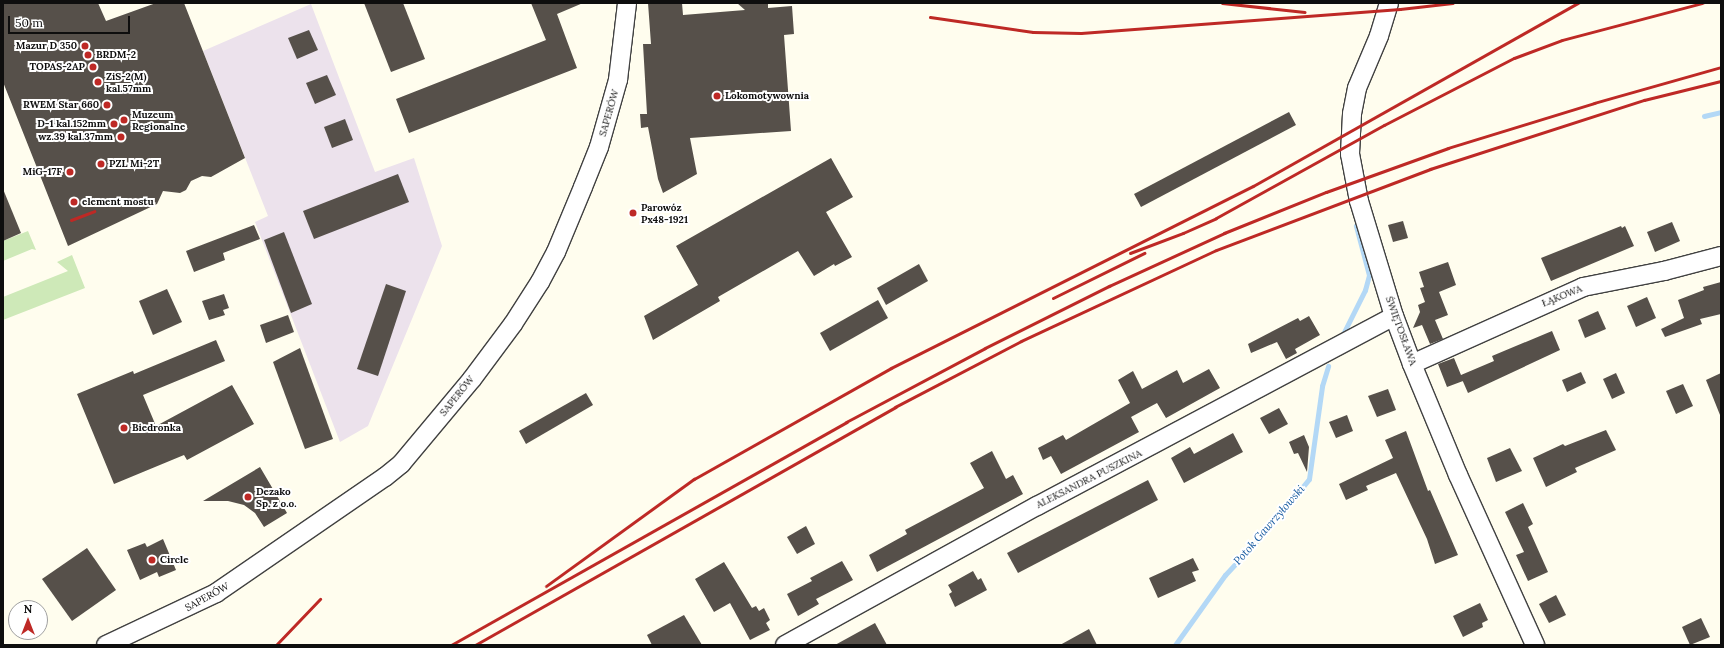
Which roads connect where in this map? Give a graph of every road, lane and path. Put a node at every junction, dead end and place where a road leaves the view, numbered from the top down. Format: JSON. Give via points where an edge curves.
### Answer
{"nodes":[{"id":1,"x":627,"y":3,"type":"edge"},
{"id":2,"x":1388,"y":3,"type":"edge"},
{"id":3,"x":1721,"y":256,"type":"edge"},
{"id":4,"x":1394,"y":316,"type":"junction"},
{"id":5,"x":1412,"y":364,"type":"junction"},
{"id":6,"x":106,"y":645,"type":"edge"},
{"id":7,"x":785,"y":645,"type":"edge"},
{"id":8,"x":1535,"y":645,"type":"edge"}],
"edges":[{"from":1,"to":6,"type":"street","name":"SAPERÓW","via":[[618,80],[599,147],[583,187],[556,252],[540,282],[513,324],[472,379],[401,464],[385,477],[216,593]]},
{"from":2,"to":4,"type":"street","name":"ŚWIĘTOSŁAWA","via":[[1354,101],[1350,154],[1359,201]]},
{"from":3,"to":5,"type":"street","name":"ŁĄKOWA","via":[[1664,271],[1583,287]]},
{"from":4,"to":5,"type":"street","name":"ŚWIĘTOSŁAWA"},
{"from":4,"to":7,"type":"street","name":"ALEKSANDRA PUSZKINA","via":[[1037,506]]},
{"from":5,"to":8,"type":"street","name":"ŚWIĘTOSŁAWA","via":[[1458,475]]}]}
